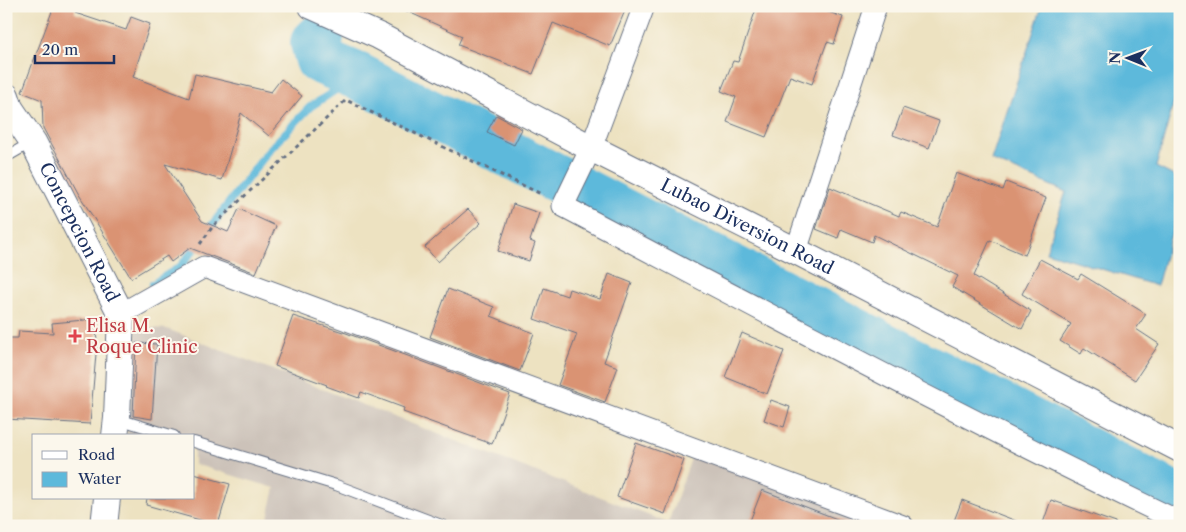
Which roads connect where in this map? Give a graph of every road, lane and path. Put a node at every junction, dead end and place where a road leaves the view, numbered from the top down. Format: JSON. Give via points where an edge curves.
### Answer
{"nodes":[{"id":1,"x":312,"y":6,"type":"edge"},
{"id":2,"x":644,"y":6,"type":"edge"},
{"id":3,"x":876,"y":6,"type":"edge"},
{"id":4,"x":6,"y":96,"type":"edge"},
{"id":5,"x":33,"y":142,"type":"junction"},
{"id":6,"x":589,"y":153,"type":"junction"},
{"id":7,"x":6,"y":156,"type":"edge"},
{"id":8,"x":566,"y":201,"type":"junction"},
{"id":9,"x":197,"y":248,"type":"dead end"},
{"id":10,"x":796,"y":251,"type":"junction"},
{"id":11,"x":122,"y":314,"type":"junction"},
{"id":12,"x":116,"y":427,"type":"edge"},
{"id":13,"x":161,"y":434,"type":"edge"},
{"id":14,"x":195,"y":442,"type":"edge"},
{"id":15,"x":1180,"y":449,"type":"edge"},
{"id":16,"x":107,"y":500,"type":"edge"},
{"id":17,"x":1180,"y":522,"type":"edge"},
{"id":18,"x":104,"y":526,"type":"edge"},
{"id":19,"x":444,"y":526,"type":"edge"},
{"id":20,"x":903,"y":526,"type":"edge"}],
"edges":[{"from":1,"to":6,"type":"street","name":"Lubao Diversion Road","via":[[379,36]]},
{"from":2,"to":6,"type":"street"},
{"from":3,"to":10,"type":"street"},
{"from":4,"to":5,"type":"street","name":"Concepcion Road","via":[[10,108]]},
{"from":5,"to":7,"type":"lane"},
{"from":5,"to":11,"type":"street","name":"Concepcion Road"},
{"from":6,"to":8,"type":"street"},
{"from":6,"to":10,"type":"street","name":"Lubao Diversion Road"},
{"from":8,"to":9,"type":"path","via":[[346,100],[213,226]]},
{"from":8,"to":17,"type":"street","via":[[780,320]]},
{"from":10,"to":15,"type":"street","name":"Lubao Diversion Road"},
{"from":11,"to":12,"type":"street","name":"Concepcion Road"},
{"from":11,"to":20,"type":"street","via":[[204,267]]},
{"from":12,"to":13,"type":"lane"},
{"from":14,"to":19,"type":"lane","via":[[336,485]]},
{"from":16,"to":18,"type":"street"}]}
